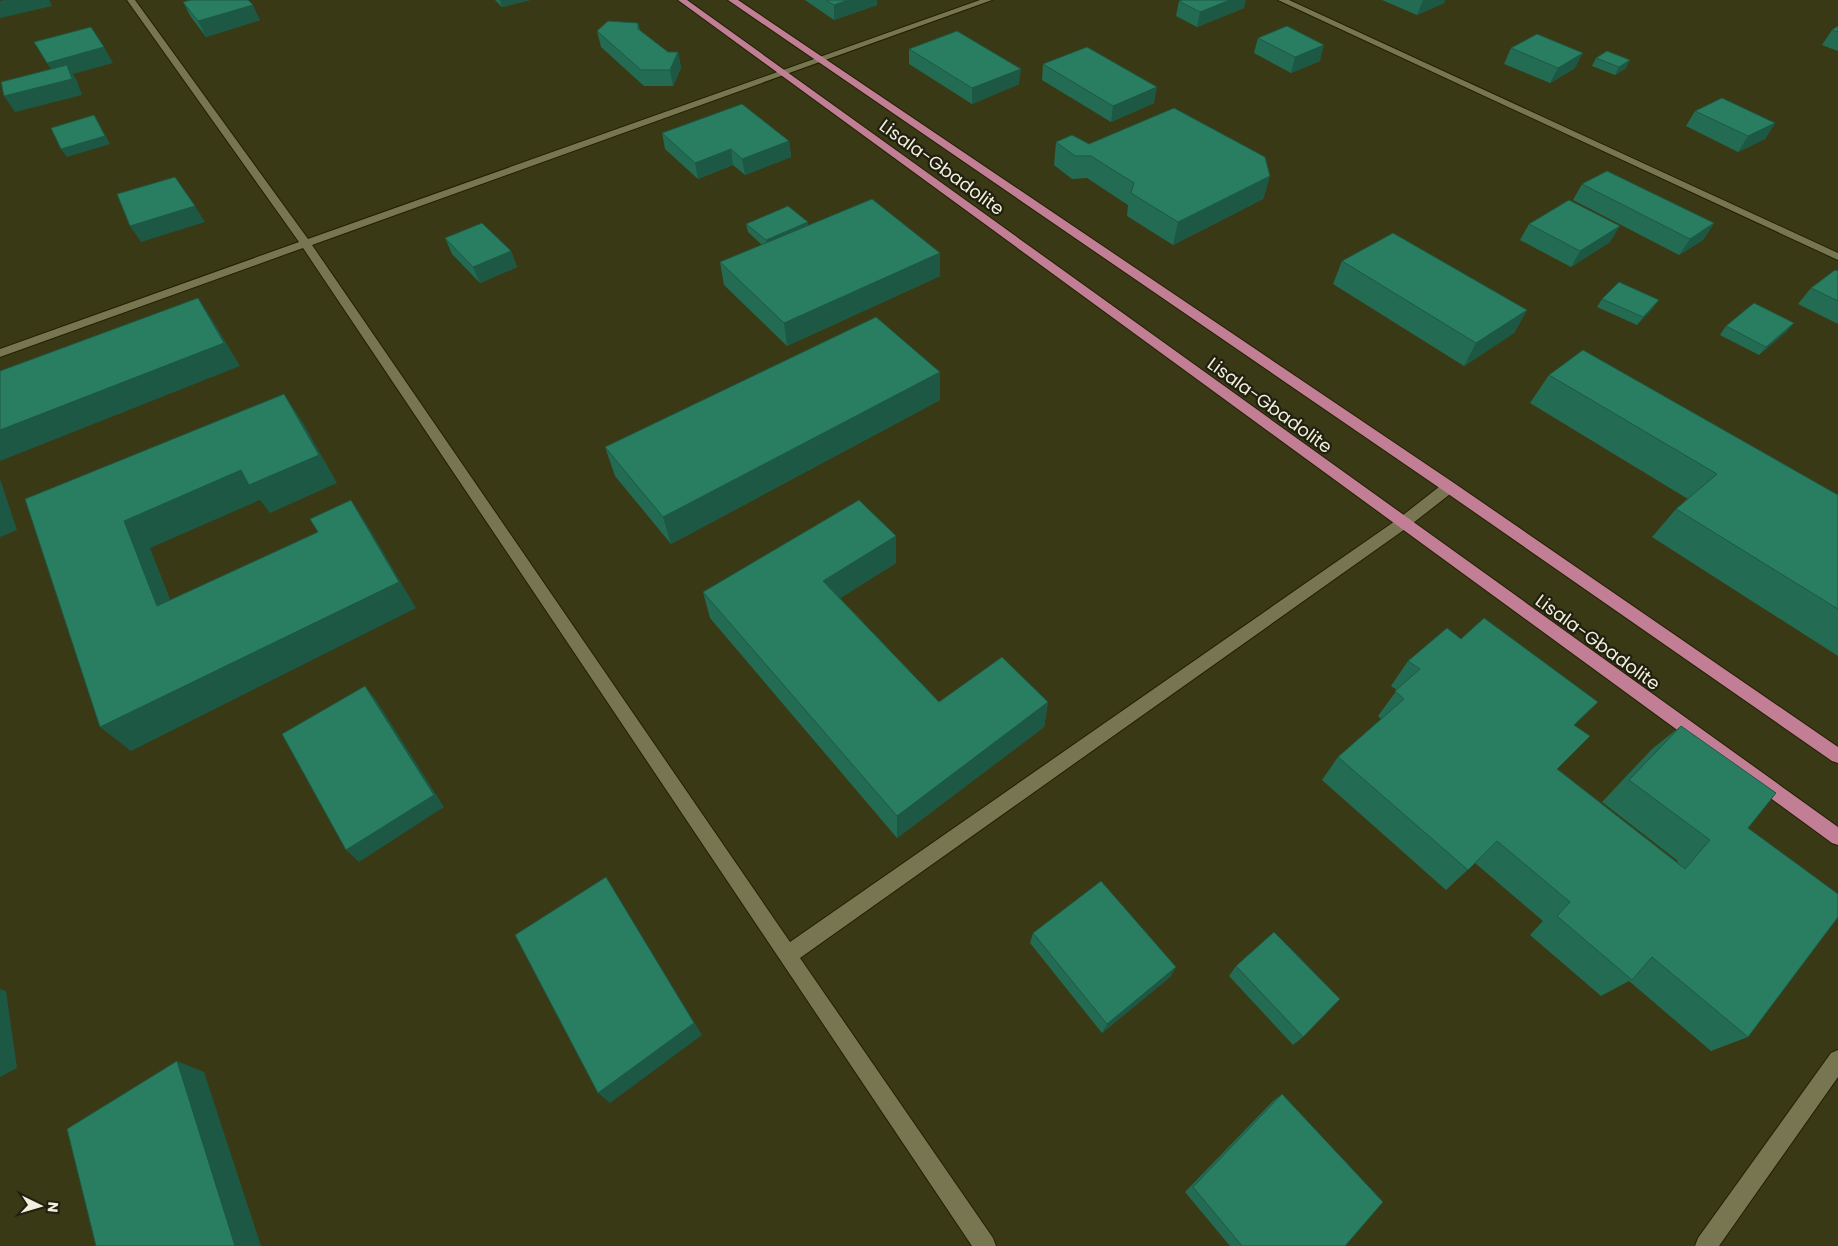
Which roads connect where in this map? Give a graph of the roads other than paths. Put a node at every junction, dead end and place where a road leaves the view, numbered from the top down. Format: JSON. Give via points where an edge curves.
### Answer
{"nodes":[{"id":1,"x":131,"y":0,"type":"edge"},
{"id":2,"x":682,"y":0,"type":"edge"},
{"id":3,"x":732,"y":0,"type":"edge"},
{"id":4,"x":988,"y":0,"type":"edge"},
{"id":5,"x":1282,"y":0,"type":"edge"},
{"id":6,"x":819,"y":60,"type":"junction"},
{"id":7,"x":783,"y":73,"type":"junction"},
{"id":8,"x":306,"y":244,"type":"junction"},
{"id":9,"x":1838,"y":258,"type":"edge"},
{"id":10,"x":0,"y":353,"type":"edge"},
{"id":11,"x":1449,"y":487,"type":"junction"},
{"id":12,"x":1403,"y":523,"type":"junction"},
{"id":13,"x":1838,"y":756,"type":"edge"},
{"id":14,"x":1838,"y":836,"type":"edge"},
{"id":15,"x":788,"y":955,"type":"junction"},
{"id":16,"x":1838,"y":1060,"type":"edge"},
{"id":17,"x":985,"y":1246,"type":"edge"},
{"id":18,"x":1706,"y":1246,"type":"edge"}],
"edges":[{"from":1,"to":8,"type":"street"},
{"from":2,"to":7,"type":"main road","name":"Lisala-Gbadolite"},
{"from":3,"to":6,"type":"main road","name":"Lisala-Gbadolite"},
{"from":4,"to":6,"type":"street"},
{"from":5,"to":9,"type":"street"},
{"from":6,"to":7,"type":"street"},
{"from":6,"to":11,"type":"main road","name":"Lisala-Gbadolite"},
{"from":7,"to":8,"type":"street"},
{"from":7,"to":12,"type":"main road","name":"Lisala-Gbadolite"},
{"from":8,"to":10,"type":"street"},
{"from":8,"to":15,"type":"street"},
{"from":11,"to":12,"type":"street"},
{"from":11,"to":13,"type":"main road","name":"Lisala-Gbadolite"},
{"from":12,"to":14,"type":"main road","name":"Lisala-Gbadolite"},
{"from":12,"to":15,"type":"street"},
{"from":15,"to":17,"type":"street"},
{"from":16,"to":18,"type":"street"}]}
